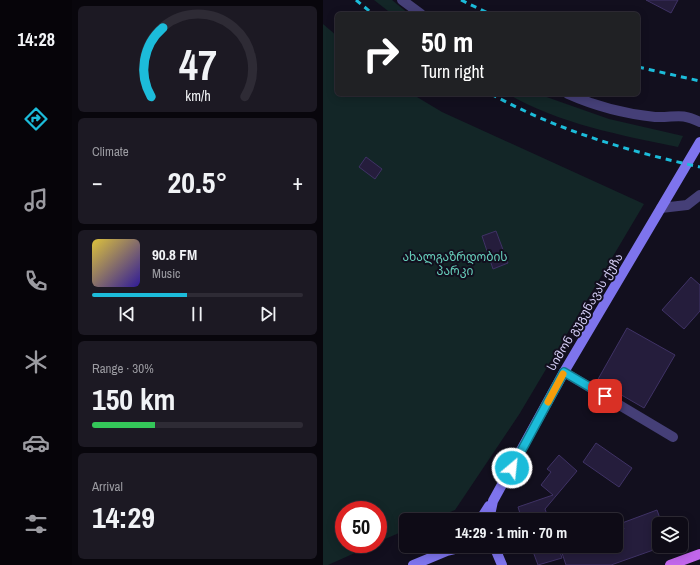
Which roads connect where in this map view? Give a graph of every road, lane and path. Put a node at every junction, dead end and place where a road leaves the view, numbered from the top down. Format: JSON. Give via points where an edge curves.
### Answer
{"nodes":[{"id":1,"x":403,"y":0,"type":"edge"},
{"id":2,"x":418,"y":12,"type":"edge"},
{"id":3,"x":575,"y":96,"type":"edge"},
{"id":4,"x":700,"y":122,"type":"edge"},
{"id":5,"x":700,"y":142,"type":"edge"},
{"id":6,"x":700,"y":195,"type":"edge"},
{"id":7,"x":661,"y":208,"type":"junction"},
{"id":8,"x":564,"y":372,"type":"junction"},
{"id":9,"x":673,"y":438,"type":"dead end"},
{"id":10,"x":493,"y":501,"type":"junction"},
{"id":11,"x":485,"y":513,"type":"edge"},
{"id":12,"x":490,"y":513,"type":"edge"},
{"id":13,"x":442,"y":553,"type":"edge"},
{"id":14,"x":497,"y":553,"type":"edge"},
{"id":15,"x":700,"y":554,"type":"edge"},
{"id":16,"x":413,"y":565,"type":"edge"},
{"id":17,"x":502,"y":565,"type":"edge"},
{"id":18,"x":669,"y":565,"type":"edge"}],
"edges":[{"from":1,"to":2,"type":"street"},
{"from":3,"to":4,"type":"street","via":[[618,111],[655,117],[687,116]]},
{"from":5,"to":7,"type":"main road","name":"სიმონ გუგუნავას ქუჩა"},
{"from":6,"to":7,"type":"street","via":[[687,205]]},
{"from":7,"to":8,"type":"main road","name":"სიმონ გუგუნავას ქუჩა"},
{"from":8,"to":9,"type":"street"},
{"from":8,"to":10,"type":"main road","name":"სიმონ გუგუნავას ქუჩა"},
{"from":10,"to":11,"type":"main road"},
{"from":10,"to":12,"type":"main road","name":"სიმონ გუგუნავას ქუჩა"},
{"from":13,"to":16,"type":"main road"},
{"from":14,"to":17,"type":"main road"},
{"from":15,"to":18,"type":"main road"}]}
